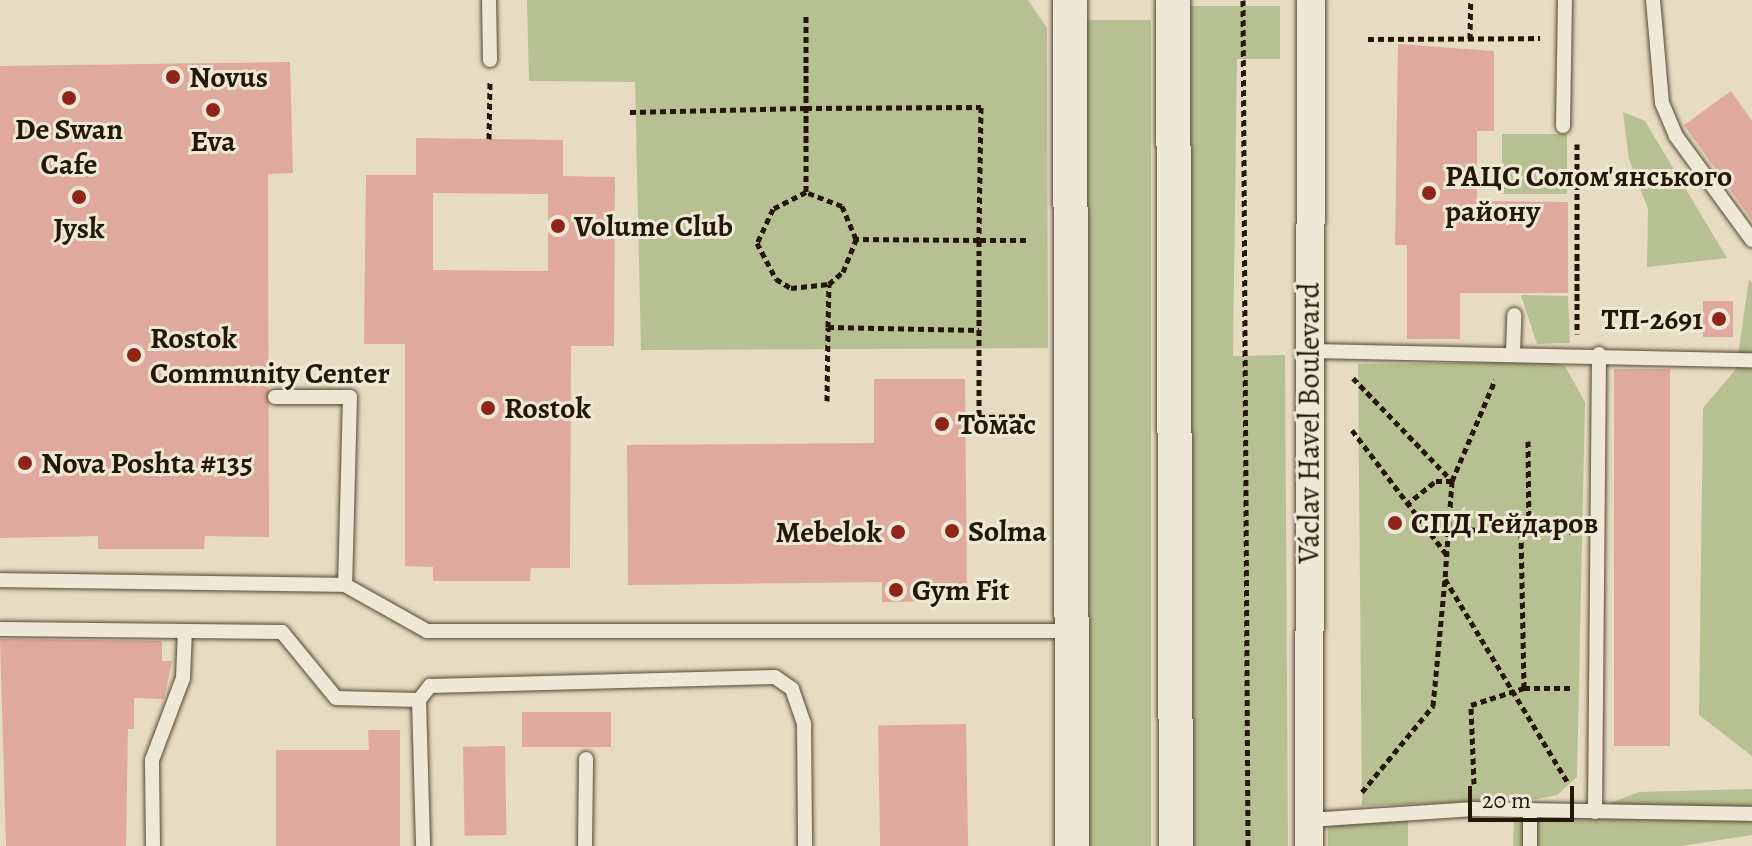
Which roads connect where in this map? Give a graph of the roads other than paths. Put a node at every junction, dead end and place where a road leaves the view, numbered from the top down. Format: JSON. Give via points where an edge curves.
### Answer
{"nodes":[{"id":1,"x":489,"y":0,"type":"edge"},
{"id":2,"x":1070,"y":0,"type":"edge"},
{"id":3,"x":1173,"y":0,"type":"edge"},
{"id":4,"x":1311,"y":0,"type":"edge"},
{"id":5,"x":1565,"y":0,"type":"edge"},
{"id":6,"x":1653,"y":0,"type":"edge"},
{"id":7,"x":490,"y":60,"type":"road end"},
{"id":8,"x":1563,"y":126,"type":"road end"},
{"id":9,"x":1752,"y":240,"type":"edge"},
{"id":10,"x":1514,"y":315,"type":"dead end"},
{"id":11,"x":1308,"y":351,"type":"junction"},
{"id":12,"x":1510,"y":353,"type":"junction"},
{"id":13,"x":1599,"y":354,"type":"junction"},
{"id":14,"x":1752,"y":360,"type":"edge"},
{"id":15,"x":275,"y":397,"type":"dead end"},
{"id":16,"x":0,"y":580,"type":"edge"},
{"id":17,"x":345,"y":585,"type":"junction"},
{"id":18,"x":0,"y":629,"type":"edge"},
{"id":19,"x":185,"y":631,"type":"junction"},
{"id":20,"x":1071,"y":631,"type":"junction"},
{"id":21,"x":419,"y":700,"type":"junction"},
{"id":22,"x":586,"y":759,"type":"dead end"},
{"id":23,"x":1530,"y":812,"type":"junction"},
{"id":24,"x":1589,"y":812,"type":"junction"},
{"id":25,"x":1752,"y":814,"type":"edge"},
{"id":26,"x":1309,"y":833,"type":"edge"},
{"id":27,"x":153,"y":846,"type":"edge"},
{"id":28,"x":423,"y":846,"type":"edge"},
{"id":29,"x":585,"y":846,"type":"edge"},
{"id":30,"x":805,"y":846,"type":"edge"},
{"id":31,"x":1072,"y":846,"type":"edge"},
{"id":32,"x":1176,"y":846,"type":"edge"},
{"id":33,"x":1530,"y":846,"type":"edge"}],
"edges":[{"from":1,"to":7,"type":"lane"},
{"from":2,"to":20,"type":"street"},
{"from":3,"to":32,"type":"street"},
{"from":4,"to":11,"type":"street","name":"Václav Havel Boulevard"},
{"from":5,"to":8,"type":"lane"},
{"from":6,"to":9,"type":"lane","via":[[1662,103],[1676,136]]},
{"from":10,"to":12,"type":"lane"},
{"from":11,"to":12,"type":"lane"},
{"from":11,"to":26,"type":"street","name":"Václav Havel Boulevard"},
{"from":12,"to":13,"type":"lane"},
{"from":13,"to":14,"type":"lane"},
{"from":13,"to":24,"type":"lane","via":[[1596,688]]},
{"from":15,"to":17,"type":"lane","via":[[350,397]]},
{"from":16,"to":17,"type":"lane"},
{"from":17,"to":20,"type":"lane","via":[[427,631]]},
{"from":18,"to":19,"type":"lane"},
{"from":19,"to":21,"type":"lane","via":[[282,632],[336,698]]},
{"from":19,"to":27,"type":"lane","via":[[183,678],[152,760]]},
{"from":20,"to":31,"type":"street"},
{"from":21,"to":28,"type":"lane"},
{"from":21,"to":30,"type":"lane","via":[[430,686],[775,677],[792,689],[804,723]]},
{"from":22,"to":29,"type":"lane"},
{"from":23,"to":24,"type":"lane"},
{"from":23,"to":26,"type":"lane","via":[[1475,809]]},
{"from":23,"to":33,"type":"lane"},
{"from":24,"to":25,"type":"lane"}]}
